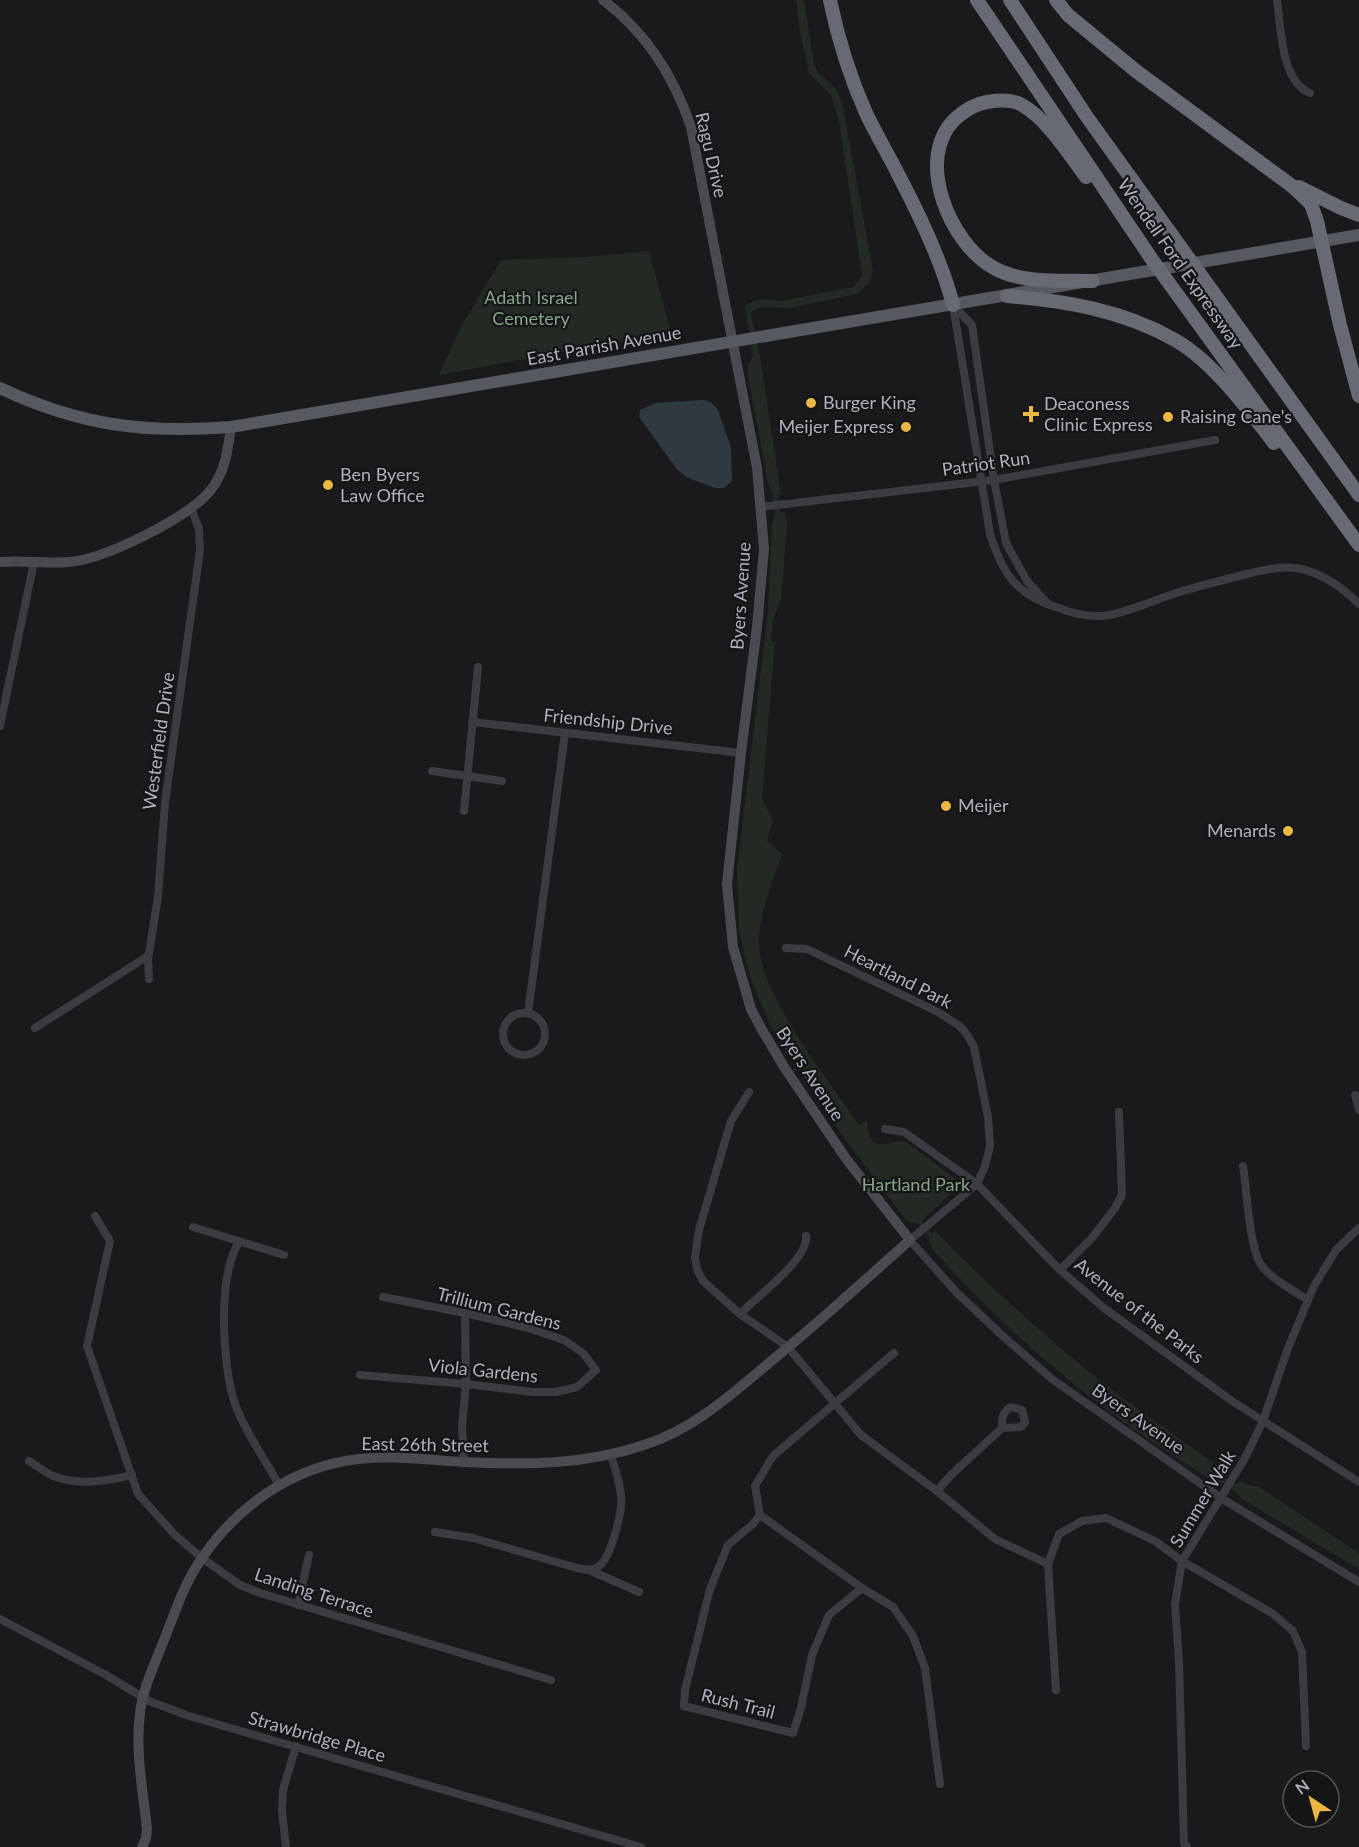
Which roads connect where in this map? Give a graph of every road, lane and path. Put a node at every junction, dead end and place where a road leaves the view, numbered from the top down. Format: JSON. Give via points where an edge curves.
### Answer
{"nodes":[{"id":1,"x":603,"y":0,"type":"edge"},
{"id":2,"x":830,"y":0,"type":"edge"},
{"id":3,"x":977,"y":0,"type":"edge"},
{"id":4,"x":1010,"y":0,"type":"edge"},
{"id":5,"x":1056,"y":0,"type":"edge"},
{"id":6,"x":1277,"y":0,"type":"edge"},
{"id":7,"x":1310,"y":93,"type":"dead end"},
{"id":8,"x":1279,"y":176,"type":"junction"},
{"id":9,"x":1359,"y":215,"type":"edge"},
{"id":10,"x":1359,"y":235,"type":"edge"},
{"id":11,"x":1321,"y":242,"type":"junction"},
{"id":12,"x":1153,"y":261,"type":"junction"},
{"id":13,"x":1093,"y":281,"type":"junction"},
{"id":14,"x":1006,"y":296,"type":"junction"},
{"id":15,"x":953,"y":305,"type":"junction"},
{"id":16,"x":732,"y":343,"type":"junction"},
{"id":17,"x":0,"y":388,"type":"edge"},
{"id":18,"x":1359,"y":396,"type":"edge"},
{"id":19,"x":231,"y":427,"type":"junction"},
{"id":20,"x":1215,"y":440,"type":"dead end"},
{"id":21,"x":994,"y":480,"type":"junction"},
{"id":22,"x":980,"y":482,"type":"junction"},
{"id":23,"x":1359,"y":495,"type":"edge"},
{"id":24,"x":760,"y":507,"type":"junction"},
{"id":25,"x":191,"y":508,"type":"junction"},
{"id":26,"x":1359,"y":545,"type":"edge"},
{"id":27,"x":0,"y":562,"type":"edge"},
{"id":28,"x":34,"y":562,"type":"junction"},
{"id":29,"x":1359,"y":604,"type":"edge"},
{"id":30,"x":1048,"y":605,"type":"junction"},
{"id":31,"x":478,"y":667,"type":"dead end"},
{"id":32,"x":472,"y":722,"type":"junction"},
{"id":33,"x":0,"y":726,"type":"edge"},
{"id":34,"x":565,"y":733,"type":"junction"},
{"id":35,"x":741,"y":753,"type":"junction"},
{"id":36,"x":432,"y":771,"type":"dead end"},
{"id":37,"x":466,"y":777,"type":"junction"},
{"id":38,"x":502,"y":781,"type":"dead end"},
{"id":39,"x":464,"y":811,"type":"dead end"},
{"id":40,"x":786,"y":948,"type":"dead end"},
{"id":41,"x":148,"y":956,"type":"junction"},
{"id":42,"x":149,"y":979,"type":"dead end"},
{"id":43,"x":528,"y":1013,"type":"junction"},
{"id":44,"x":35,"y":1028,"type":"dead end"},
{"id":45,"x":749,"y":1092,"type":"dead end"},
{"id":46,"x":1355,"y":1095,"type":"dead end"},
{"id":47,"x":1359,"y":1110,"type":"edge"},
{"id":48,"x":1119,"y":1112,"type":"dead end"},
{"id":49,"x":885,"y":1129,"type":"dead end"},
{"id":50,"x":1243,"y":1166,"type":"dead end"},
{"id":51,"x":977,"y":1184,"type":"junction"},
{"id":52,"x":94,"y":1216,"type":"dead end"},
{"id":53,"x":193,"y":1227,"type":"dead end"},
{"id":54,"x":1359,"y":1228,"type":"edge"},
{"id":55,"x":806,"y":1236,"type":"dead end"},
{"id":56,"x":910,"y":1240,"type":"junction"},
{"id":57,"x":239,"y":1242,"type":"junction"},
{"id":58,"x":284,"y":1255,"type":"dead end"},
{"id":59,"x":1060,"y":1270,"type":"junction"},
{"id":60,"x":383,"y":1297,"type":"dead end"},
{"id":61,"x":1308,"y":1300,"type":"junction"},
{"id":62,"x":465,"y":1313,"type":"junction"},
{"id":63,"x":740,"y":1314,"type":"junction"},
{"id":64,"x":788,"y":1347,"type":"junction"},
{"id":65,"x":894,"y":1353,"type":"dead end"},
{"id":66,"x":596,"y":1370,"type":"joint"},
{"id":67,"x":360,"y":1375,"type":"dead end"},
{"id":68,"x":466,"y":1384,"type":"junction"},
{"id":69,"x":836,"y":1404,"type":"junction"},
{"id":70,"x":1263,"y":1421,"type":"junction"},
{"id":71,"x":1002,"y":1428,"type":"dead end"},
{"id":72,"x":611,"y":1455,"type":"junction"},
{"id":73,"x":29,"y":1461,"type":"dead end"},
{"id":74,"x":464,"y":1462,"type":"junction"},
{"id":75,"x":132,"y":1475,"type":"junction"},
{"id":76,"x":1359,"y":1482,"type":"edge"},
{"id":77,"x":279,"y":1485,"type":"junction"},
{"id":78,"x":937,"y":1491,"type":"junction"},
{"id":79,"x":1221,"y":1498,"type":"junction"},
{"id":80,"x":760,"y":1515,"type":"junction"},
{"id":81,"x":435,"y":1532,"type":"dead end"},
{"id":82,"x":309,"y":1555,"type":"dead end"},
{"id":83,"x":202,"y":1558,"type":"junction"},
{"id":84,"x":1182,"y":1561,"type":"junction"},
{"id":85,"x":1048,"y":1564,"type":"junction"},
{"id":86,"x":589,"y":1570,"type":"junction"},
{"id":87,"x":1359,"y":1582,"type":"edge"},
{"id":88,"x":862,"y":1588,"type":"junction"},
{"id":89,"x":639,"y":1592,"type":"dead end"},
{"id":90,"x":298,"y":1605,"type":"junction"},
{"id":91,"x":0,"y":1619,"type":"edge"},
{"id":92,"x":551,"y":1680,"type":"dead end"},
{"id":93,"x":1056,"y":1690,"type":"dead end"},
{"id":94,"x":143,"y":1697,"type":"junction"},
{"id":95,"x":296,"y":1746,"type":"junction"},
{"id":96,"x":1306,"y":1746,"type":"dead end"},
{"id":97,"x":940,"y":1784,"type":"dead end"},
{"id":98,"x":147,"y":1844,"type":"edge"},
{"id":99,"x":286,"y":1847,"type":"edge"},
{"id":100,"x":641,"y":1847,"type":"edge"},
{"id":101,"x":1187,"y":1847,"type":"edge"}],
"edges":[{"from":1,"to":16,"type":"street","name":"Ragu Drive","via":[[651,49],[684,106]]},
{"from":2,"to":15,"type":"highway","via":[[845,63],[900,176]]},
{"from":3,"to":12,"type":"highway","name":"Wendell Ford Expressway"},
{"from":4,"to":23,"type":"highway","name":"Wendell Ford Expressway","via":[[1087,117]]},
{"from":5,"to":8,"type":"highway","via":[[1068,15],[1136,71]]},
{"from":6,"to":7,"type":"street","via":[[1290,73],[1297,86]]},
{"from":8,"to":9,"type":"highway"},
{"from":8,"to":11,"type":"highway","via":[[1311,204]]},
{"from":10,"to":11,"type":"main road","name":"East Parrish Avenue"},
{"from":11,"to":13,"type":"main road","name":"East Parrish Avenue"},
{"from":11,"to":18,"type":"highway"},
{"from":12,"to":13,"type":"highway","via":[[1035,114],[1009,100],[969,107],[948,128],[936,161],[946,206],[962,240],[979,258],[1011,275]]},
{"from":12,"to":26,"type":"highway","name":"Wendell Ford Expressway"},
{"from":13,"to":14,"type":"main road","name":"East Parrish Avenue"},
{"from":14,"to":15,"type":"main road","name":"East Parrish Avenue"},
{"from":14,"to":26,"type":"highway","via":[[1098,309],[1176,341],[1203,361],[1228,388]]},
{"from":15,"to":16,"type":"main road","name":"East Parrish Avenue"},
{"from":15,"to":21,"type":"street","via":[[972,325]]},
{"from":15,"to":22,"type":"street"},
{"from":16,"to":19,"type":"main road","name":"East Parrish Avenue"},
{"from":16,"to":24,"type":"street","name":"Byers Avenue","via":[[757,468]]},
{"from":17,"to":19,"type":"main road","name":"East Parrish Avenue","via":[[56,411],[124,427]]},
{"from":19,"to":25,"type":"street","via":[[221,474]]},
{"from":20,"to":21,"type":"street","name":"Patriot Run"},
{"from":21,"to":22,"type":"street","name":"Patriot Run"},
{"from":21,"to":30,"type":"street","via":[[1006,543],[1027,581]]},
{"from":22,"to":24,"type":"street","name":"Patriot Run"},
{"from":22,"to":30,"type":"street","via":[[990,534],[1005,572],[1020,590]]},
{"from":24,"to":35,"type":"street","name":"Byers Avenue","via":[[764,549],[758,627]]},
{"from":25,"to":28,"type":"street","via":[[110,553],[68,563]]},
{"from":25,"to":41,"type":"street","name":"Westerfield Drive","via":[[200,529],[200,550]]},
{"from":27,"to":28,"type":"street"},
{"from":28,"to":33,"type":"street"},
{"from":29,"to":30,"type":"street","via":[[1324,577],[1296,568],[1263,570],[1101,616],[1084,616]]},
{"from":31,"to":32,"type":"street"},
{"from":32,"to":34,"type":"street","name":"Friendship Drive"},
{"from":32,"to":37,"type":"street"},
{"from":34,"to":35,"type":"street","name":"Friendship Drive"},
{"from":34,"to":43,"type":"street"},
{"from":35,"to":56,"type":"street","name":"Byers Avenue","via":[[727,884],[733,947],[744,988],[784,1067],[847,1160]]},
{"from":36,"to":37,"type":"street"},
{"from":37,"to":38,"type":"street"},
{"from":37,"to":39,"type":"street"},
{"from":40,"to":51,"type":"street","name":"Heartland Park","via":[[807,949],[961,1027],[974,1047],[988,1117],[987,1159]]},
{"from":41,"to":42,"type":"street","name":"Westerfield Drive"},
{"from":41,"to":44,"type":"street"},
{"from":43,"to":43,"type":"street","via":[[544,1026],[545,1040],[531,1054],[517,1054],[506,1046],[503,1032],[514,1015]]},
{"from":45,"to":63,"type":"street","via":[[731,1121],[699,1230],[695,1257],[703,1281]]},
{"from":46,"to":47,"type":"street"},
{"from":48,"to":59,"type":"street","via":[[1122,1195],[1092,1238]]},
{"from":49,"to":51,"type":"street","name":"Avenue of the Parks","via":[[904,1132]]},
{"from":50,"to":61,"type":"street","via":[[1260,1263]]},
{"from":51,"to":56,"type":"street","name":"Heartland Park"},
{"from":51,"to":59,"type":"street","name":"Avenue of the Parks"},
{"from":52,"to":75,"type":"street","name":"Landing Terrace","via":[[110,1240],[87,1346]]},
{"from":53,"to":57,"type":"street"},
{"from":54,"to":61,"type":"street","name":"Summer Walk","via":[[1336,1250]]},
{"from":55,"to":63,"type":"street","via":[[799,1258]]},
{"from":56,"to":64,"type":"street","name":"East 26th Street"},
{"from":56,"to":79,"type":"street","name":"Byers Avenue","via":[[957,1293],[1052,1379]]},
{"from":57,"to":58,"type":"street"},
{"from":57,"to":77,"type":"street","via":[[233,1251],[224,1305],[229,1376],[245,1426]]},
{"from":59,"to":70,"type":"street","name":"Avenue of the Parks","via":[[1104,1308]]},
{"from":60,"to":62,"type":"street","name":"Trillium Gardens"},
{"from":61,"to":70,"type":"street","name":"Summer Walk"},
{"from":62,"to":66,"type":"street","name":"Trillium Gardens","via":[[564,1340],[583,1353]]},
{"from":62,"to":68,"type":"street"},
{"from":63,"to":64,"type":"street"},
{"from":64,"to":69,"type":"street"},
{"from":64,"to":72,"type":"street","name":"East 26th Street","via":[[704,1415],[666,1437]]},
{"from":65,"to":69,"type":"street"},
{"from":66,"to":68,"type":"street","name":"Viola Gardens","via":[[577,1387],[556,1392]]},
{"from":67,"to":68,"type":"street","name":"Viola Gardens"},
{"from":68,"to":74,"type":"street"},
{"from":69,"to":78,"type":"street","via":[[861,1436]]},
{"from":69,"to":80,"type":"street","via":[[773,1456],[755,1486]]},
{"from":70,"to":76,"type":"street","name":"Avenue of the Parks"},
{"from":70,"to":79,"type":"street","name":"Summer Walk"},
{"from":71,"to":78,"type":"street"},
{"from":72,"to":74,"type":"street","name":"East 26th Street","via":[[543,1464]]},
{"from":72,"to":86,"type":"street","via":[[618,1478],[621,1514],[603,1563]]},
{"from":73,"to":75,"type":"street","via":[[52,1475],[79,1482]]},
{"from":74,"to":77,"type":"street","name":"East 26th Street","via":[[401,1457],[359,1459],[317,1469]]},
{"from":75,"to":83,"type":"street","name":"Landing Terrace","via":[[138,1494]]},
{"from":77,"to":83,"type":"street","name":"East 26th Street","via":[[235,1518]]},
{"from":78,"to":85,"type":"street","via":[[994,1539]]},
{"from":79,"to":84,"type":"street","name":"Summer Walk"},
{"from":79,"to":87,"type":"street","name":"Byers Avenue"},
{"from":80,"to":88,"type":"street"},
{"from":80,"to":88,"type":"street","name":"Rush Trail","via":[[728,1545],[710,1589],[684,1706],[793,1732],[812,1654],[829,1615]]},
{"from":81,"to":86,"type":"street","via":[[473,1538]]},
{"from":82,"to":90,"type":"street"},
{"from":83,"to":90,"type":"street","name":"Landing Terrace","via":[[240,1585]]},
{"from":83,"to":94,"type":"street","name":"East 26th Street","via":[[181,1598]]},
{"from":84,"to":85,"type":"street","via":[[1155,1541],[1106,1518],[1082,1521],[1059,1534]]},
{"from":84,"to":96,"type":"street","via":[[1272,1613],[1293,1631],[1302,1652]]},
{"from":84,"to":101,"type":"street","name":"Summer Walk","via":[[1175,1604]]},
{"from":85,"to":93,"type":"street"},
{"from":86,"to":89,"type":"street"},
{"from":88,"to":97,"type":"street","via":[[893,1607],[913,1636],[925,1668]]},
{"from":90,"to":92,"type":"street","name":"Landing Terrace"},
{"from":91,"to":94,"type":"street","name":"Strawbridge Place"},
{"from":94,"to":95,"type":"street","name":"Strawbridge Place","via":[[189,1716]]},
{"from":94,"to":98,"type":"street","name":"East 26th Street","via":[[139,1738]]},
{"from":95,"to":99,"type":"street","via":[[284,1790]]},
{"from":95,"to":100,"type":"street","name":"Strawbridge Place"}]}
